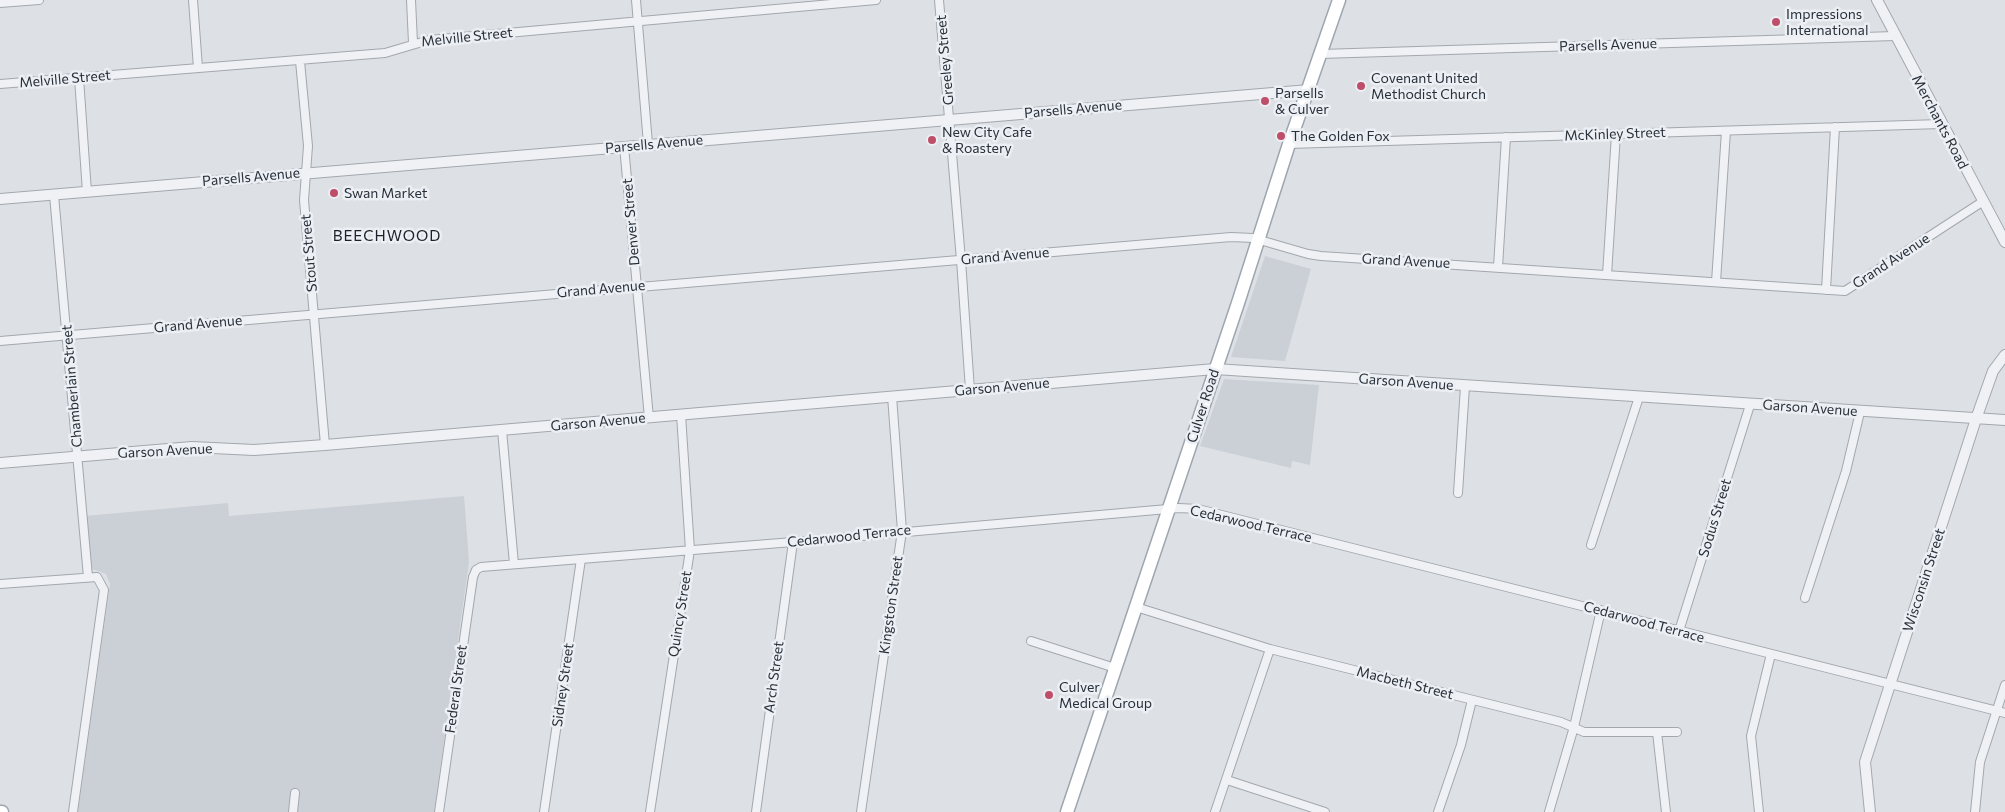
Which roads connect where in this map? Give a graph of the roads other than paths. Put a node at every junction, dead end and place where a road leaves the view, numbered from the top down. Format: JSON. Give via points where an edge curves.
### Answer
{"nodes":[{"id":1,"x":39,"y":0,"type":"edge"},
{"id":2,"x":193,"y":0,"type":"edge"},
{"id":3,"x":411,"y":0,"type":"edge"},
{"id":4,"x":636,"y":0,"type":"edge"},
{"id":5,"x":876,"y":0,"type":"edge"},
{"id":6,"x":940,"y":0,"type":"edge"},
{"id":7,"x":1339,"y":0,"type":"edge"},
{"id":8,"x":1877,"y":0,"type":"edge"},
{"id":9,"x":0,"y":3,"type":"edge"},
{"id":10,"x":638,"y":21,"type":"junction"},
{"id":11,"x":1895,"y":36,"type":"junction"},
{"id":12,"x":413,"y":43,"type":"junction"},
{"id":13,"x":1321,"y":54,"type":"junction"},
{"id":14,"x":300,"y":61,"type":"junction"},
{"id":15,"x":198,"y":68,"type":"junction"},
{"id":16,"x":79,"y":78,"type":"junction"},
{"id":17,"x":0,"y":84,"type":"edge"},
{"id":18,"x":1309,"y":90,"type":"junction"},
{"id":19,"x":950,"y":119,"type":"junction"},
{"id":20,"x":1941,"y":124,"type":"junction"},
{"id":21,"x":1835,"y":127,"type":"junction"},
{"id":22,"x":1726,"y":131,"type":"junction"},
{"id":23,"x":1616,"y":134,"type":"junction"},
{"id":24,"x":1506,"y":137,"type":"junction"},
{"id":25,"x":648,"y":144,"type":"junction"},
{"id":26,"x":1289,"y":144,"type":"junction"},
{"id":27,"x":624,"y":146,"type":"junction"},
{"id":28,"x":307,"y":172,"type":"junction"},
{"id":29,"x":88,"y":192,"type":"junction"},
{"id":30,"x":54,"y":195,"type":"junction"},
{"id":31,"x":0,"y":199,"type":"edge"},
{"id":32,"x":1982,"y":202,"type":"junction"},
{"id":33,"x":1259,"y":239,"type":"junction"},
{"id":34,"x":2005,"y":242,"type":"edge"},
{"id":35,"x":961,"y":260,"type":"junction"},
{"id":36,"x":1498,"y":267,"type":"junction"},
{"id":37,"x":1607,"y":275,"type":"junction"},
{"id":38,"x":1716,"y":282,"type":"junction"},
{"id":39,"x":637,"y":286,"type":"junction"},
{"id":40,"x":1826,"y":290,"type":"junction"},
{"id":41,"x":314,"y":314,"type":"junction"},
{"id":42,"x":67,"y":336,"type":"junction"},
{"id":43,"x":0,"y":341,"type":"edge"},
{"id":44,"x":2005,"y":355,"type":"edge"},
{"id":45,"x":1215,"y":369,"type":"junction"},
{"id":46,"x":1465,"y":386,"type":"junction"},
{"id":47,"x":970,"y":390,"type":"junction"},
{"id":48,"x":892,"y":396,"type":"junction"},
{"id":49,"x":1639,"y":397,"type":"junction"},
{"id":50,"x":1750,"y":404,"type":"junction"},
{"id":51,"x":1860,"y":412,"type":"junction"},
{"id":52,"x":681,"y":415,"type":"junction"},
{"id":53,"x":648,"y":418,"type":"junction"},
{"id":54,"x":1976,"y":418,"type":"junction"},
{"id":55,"x":2005,"y":420,"type":"edge"},
{"id":56,"x":502,"y":430,"type":"junction"},
{"id":57,"x":325,"y":445,"type":"junction"},
{"id":58,"x":78,"y":457,"type":"junction"},
{"id":59,"x":0,"y":463,"type":"edge"},
{"id":60,"x":1458,"y":493,"type":"dead end"},
{"id":61,"x":1169,"y":508,"type":"junction"},
{"id":62,"x":902,"y":531,"type":"junction"},
{"id":63,"x":793,"y":542,"type":"junction"},
{"id":64,"x":1591,"y":545,"type":"dead end"},
{"id":65,"x":690,"y":550,"type":"junction"},
{"id":66,"x":581,"y":559,"type":"junction"},
{"id":67,"x":514,"y":564,"type":"junction"},
{"id":68,"x":478,"y":568,"type":"joint"},
{"id":69,"x":88,"y":577,"type":"junction"},
{"id":70,"x":0,"y":584,"type":"edge"},
{"id":71,"x":1805,"y":598,"type":"dead end"},
{"id":72,"x":1136,"y":607,"type":"junction"},
{"id":73,"x":1601,"y":610,"type":"junction"},
{"id":74,"x":1679,"y":631,"type":"junction"},
{"id":75,"x":1031,"y":641,"type":"dead end"},
{"id":76,"x":1270,"y":649,"type":"junction"},
{"id":77,"x":1771,"y":654,"type":"junction"},
{"id":78,"x":1115,"y":668,"type":"junction"},
{"id":79,"x":1891,"y":684,"type":"junction"},
{"id":80,"x":2005,"y":685,"type":"edge"},
{"id":81,"x":1472,"y":700,"type":"junction"},
{"id":82,"x":2001,"y":712,"type":"edge"},
{"id":83,"x":1574,"y":727,"type":"junction"},
{"id":84,"x":1657,"y":732,"type":"junction"},
{"id":85,"x":1677,"y":732,"type":"dead end"},
{"id":86,"x":1227,"y":780,"type":"junction"},
{"id":87,"x":296,"y":793,"type":"dead end"},
{"id":88,"x":73,"y":812,"type":"edge"},
{"id":89,"x":293,"y":812,"type":"edge"},
{"id":90,"x":439,"y":812,"type":"edge"},
{"id":91,"x":544,"y":812,"type":"edge"},
{"id":92,"x":650,"y":812,"type":"edge"},
{"id":93,"x":756,"y":812,"type":"edge"},
{"id":94,"x":861,"y":812,"type":"edge"},
{"id":95,"x":1067,"y":812,"type":"edge"},
{"id":96,"x":1215,"y":812,"type":"edge"},
{"id":97,"x":1325,"y":812,"type":"edge"},
{"id":98,"x":1438,"y":812,"type":"edge"},
{"id":99,"x":1549,"y":812,"type":"edge"},
{"id":100,"x":1666,"y":812,"type":"edge"},
{"id":101,"x":1759,"y":812,"type":"edge"},
{"id":102,"x":1870,"y":812,"type":"edge"},
{"id":103,"x":1975,"y":812,"type":"edge"}],
"edges":[{"from":1,"to":9,"type":"street"},
{"from":2,"to":15,"type":"street"},
{"from":3,"to":12,"type":"street"},
{"from":4,"to":10,"type":"street"},
{"from":5,"to":10,"type":"street","name":"Melville Street"},
{"from":6,"to":19,"type":"street","name":"Greeley Street"},
{"from":7,"to":13,"type":"main road","name":"Culver Road"},
{"from":8,"to":11,"type":"street","name":"Merchants Road"},
{"from":10,"to":12,"type":"street","name":"Melville Street"},
{"from":10,"to":25,"type":"street"},
{"from":11,"to":13,"type":"street","name":"Parsells Avenue"},
{"from":11,"to":20,"type":"street","name":"Merchants Road"},
{"from":12,"to":14,"type":"street","name":"Melville Street","via":[[385,53]]},
{"from":13,"to":18,"type":"main road","name":"Culver Road"},
{"from":14,"to":15,"type":"street","name":"Melville Street"},
{"from":14,"to":28,"type":"street","name":"Stout Street","via":[[308,146]]},
{"from":15,"to":16,"type":"street","name":"Melville Street"},
{"from":16,"to":17,"type":"street","name":"Melville Street"},
{"from":16,"to":29,"type":"street"},
{"from":18,"to":19,"type":"street","name":"Parsells Avenue"},
{"from":18,"to":26,"type":"main road","name":"Culver Road"},
{"from":19,"to":25,"type":"street","name":"Parsells Avenue"},
{"from":19,"to":35,"type":"street","name":"Greeley Street"},
{"from":20,"to":21,"type":"street","name":"McKinley Street"},
{"from":20,"to":32,"type":"street","name":"Merchants Road"},
{"from":21,"to":22,"type":"street","name":"McKinley Street"},
{"from":21,"to":40,"type":"street"},
{"from":22,"to":23,"type":"street","name":"McKinley Street"},
{"from":22,"to":38,"type":"street"},
{"from":23,"to":24,"type":"street","name":"McKinley Street"},
{"from":23,"to":37,"type":"street"},
{"from":24,"to":26,"type":"street","name":"McKinley Street"},
{"from":24,"to":36,"type":"street"},
{"from":25,"to":27,"type":"street","name":"Parsells Avenue"},
{"from":26,"to":33,"type":"main road","name":"Culver Road"},
{"from":27,"to":28,"type":"street","name":"Parsells Avenue"},
{"from":27,"to":39,"type":"street","name":"Denver Street"},
{"from":28,"to":29,"type":"street","name":"Parsells Avenue"},
{"from":28,"to":41,"type":"street","name":"Stout Street","via":[[304,200]]},
{"from":29,"to":30,"type":"street","name":"Parsells Avenue"},
{"from":30,"to":31,"type":"street","name":"Parsells Avenue"},
{"from":30,"to":42,"type":"street","name":"Chamberlain Street"},
{"from":32,"to":34,"type":"street","name":"Merchants Road"},
{"from":32,"to":40,"type":"street","name":"Grand Avenue","via":[[1845,291]]},
{"from":33,"to":35,"type":"street","name":"Grand Avenue","via":[[1230,237]]},
{"from":33,"to":36,"type":"street","name":"Grand Avenue","via":[[1321,256]]},
{"from":33,"to":45,"type":"main road","name":"Culver Road"},
{"from":35,"to":39,"type":"street","name":"Grand Avenue"},
{"from":35,"to":47,"type":"street","name":"Greeley Street"},
{"from":36,"to":37,"type":"street","name":"Grand Avenue"},
{"from":37,"to":38,"type":"street","name":"Grand Avenue"},
{"from":38,"to":40,"type":"street","name":"Grand Avenue"},
{"from":39,"to":41,"type":"street","name":"Grand Avenue"},
{"from":39,"to":53,"type":"street","name":"Denver Street"},
{"from":41,"to":42,"type":"street","name":"Grand Avenue"},
{"from":41,"to":57,"type":"street","name":"Stout Street"},
{"from":42,"to":43,"type":"street","name":"Grand Avenue"},
{"from":42,"to":58,"type":"street","name":"Chamberlain Street"},
{"from":44,"to":54,"type":"street","name":"Wisconsin Street","via":[[1993,371]]},
{"from":45,"to":46,"type":"street","name":"Garson Avenue"},
{"from":45,"to":47,"type":"street","name":"Garson Avenue"},
{"from":45,"to":61,"type":"main road","name":"Culver Road"},
{"from":46,"to":49,"type":"street","name":"Garson Avenue"},
{"from":46,"to":60,"type":"street"},
{"from":47,"to":48,"type":"street","name":"Garson Avenue"},
{"from":48,"to":52,"type":"street","name":"Garson Avenue"},
{"from":48,"to":62,"type":"street","name":"Kingston Street"},
{"from":49,"to":50,"type":"street","name":"Garson Avenue"},
{"from":49,"to":64,"type":"street"},
{"from":50,"to":51,"type":"street","name":"Garson Avenue"},
{"from":50,"to":74,"type":"street","name":"Sodus Street"},
{"from":51,"to":54,"type":"street","name":"Garson Avenue"},
{"from":51,"to":71,"type":"street","via":[[1846,471]]},
{"from":52,"to":53,"type":"street","name":"Garson Avenue"},
{"from":52,"to":65,"type":"street","name":"Quincy Street"},
{"from":53,"to":56,"type":"street","name":"Garson Avenue"},
{"from":54,"to":55,"type":"street","name":"Garson Avenue"},
{"from":54,"to":79,"type":"street","name":"Wisconsin Street"},
{"from":56,"to":57,"type":"street","name":"Garson Avenue"},
{"from":56,"to":67,"type":"street"},
{"from":57,"to":58,"type":"street","name":"Garson Avenue","via":[[254,450],[202,447]]},
{"from":58,"to":59,"type":"street","name":"Garson Avenue"},
{"from":58,"to":69,"type":"street","name":"Chamberlain Street"},
{"from":61,"to":62,"type":"street","name":"Cedarwood Terrace"},
{"from":61,"to":72,"type":"main road","name":"Culver Road"},
{"from":61,"to":73,"type":"street","name":"Cedarwood Terrace","via":[[1198,509]]},
{"from":62,"to":63,"type":"street","name":"Cedarwood Terrace"},
{"from":62,"to":94,"type":"street","name":"Kingston Street"},
{"from":63,"to":65,"type":"street","name":"Cedarwood Terrace"},
{"from":63,"to":93,"type":"street","name":"Arch Street"},
{"from":65,"to":66,"type":"street","name":"Cedarwood Terrace"},
{"from":65,"to":92,"type":"street","name":"Quincy Street"},
{"from":66,"to":67,"type":"street","name":"Cedarwood Terrace"},
{"from":66,"to":91,"type":"street","name":"Sidney Street"},
{"from":67,"to":68,"type":"street","name":"Cedarwood Terrace"},
{"from":68,"to":90,"type":"street","name":"Federal Street","via":[[473,577]]},
{"from":69,"to":70,"type":"street"},
{"from":69,"to":88,"type":"street","via":[[97,577],[104,590]]},
{"from":72,"to":76,"type":"street","name":"Macbeth Street"},
{"from":72,"to":78,"type":"main road","name":"Culver Road"},
{"from":73,"to":74,"type":"street","name":"Cedarwood Terrace"},
{"from":73,"to":83,"type":"street"},
{"from":74,"to":77,"type":"street","name":"Cedarwood Terrace"},
{"from":75,"to":78,"type":"street"},
{"from":76,"to":81,"type":"street","name":"Macbeth Street"},
{"from":76,"to":86,"type":"street"},
{"from":77,"to":79,"type":"street","name":"Cedarwood Terrace"},
{"from":77,"to":101,"type":"street","via":[[1752,736]]},
{"from":78,"to":95,"type":"main road","name":"Culver Road"},
{"from":79,"to":82,"type":"street","name":"Cedarwood Terrace"},
{"from":79,"to":102,"type":"street","name":"Wisconsin Street","via":[[1865,762]]},
{"from":80,"to":82,"type":"street"},
{"from":81,"to":83,"type":"street","name":"Macbeth Street"},
{"from":81,"to":98,"type":"street","via":[[1461,745]]},
{"from":82,"to":103,"type":"street","via":[[1980,762]]},
{"from":83,"to":84,"type":"street","name":"Macbeth Street","via":[[1589,733]]},
{"from":83,"to":99,"type":"street"},
{"from":84,"to":85,"type":"street","name":"Macbeth Street"},
{"from":84,"to":100,"type":"street"},
{"from":86,"to":96,"type":"street"},
{"from":86,"to":97,"type":"street"},
{"from":87,"to":89,"type":"street"}]}
